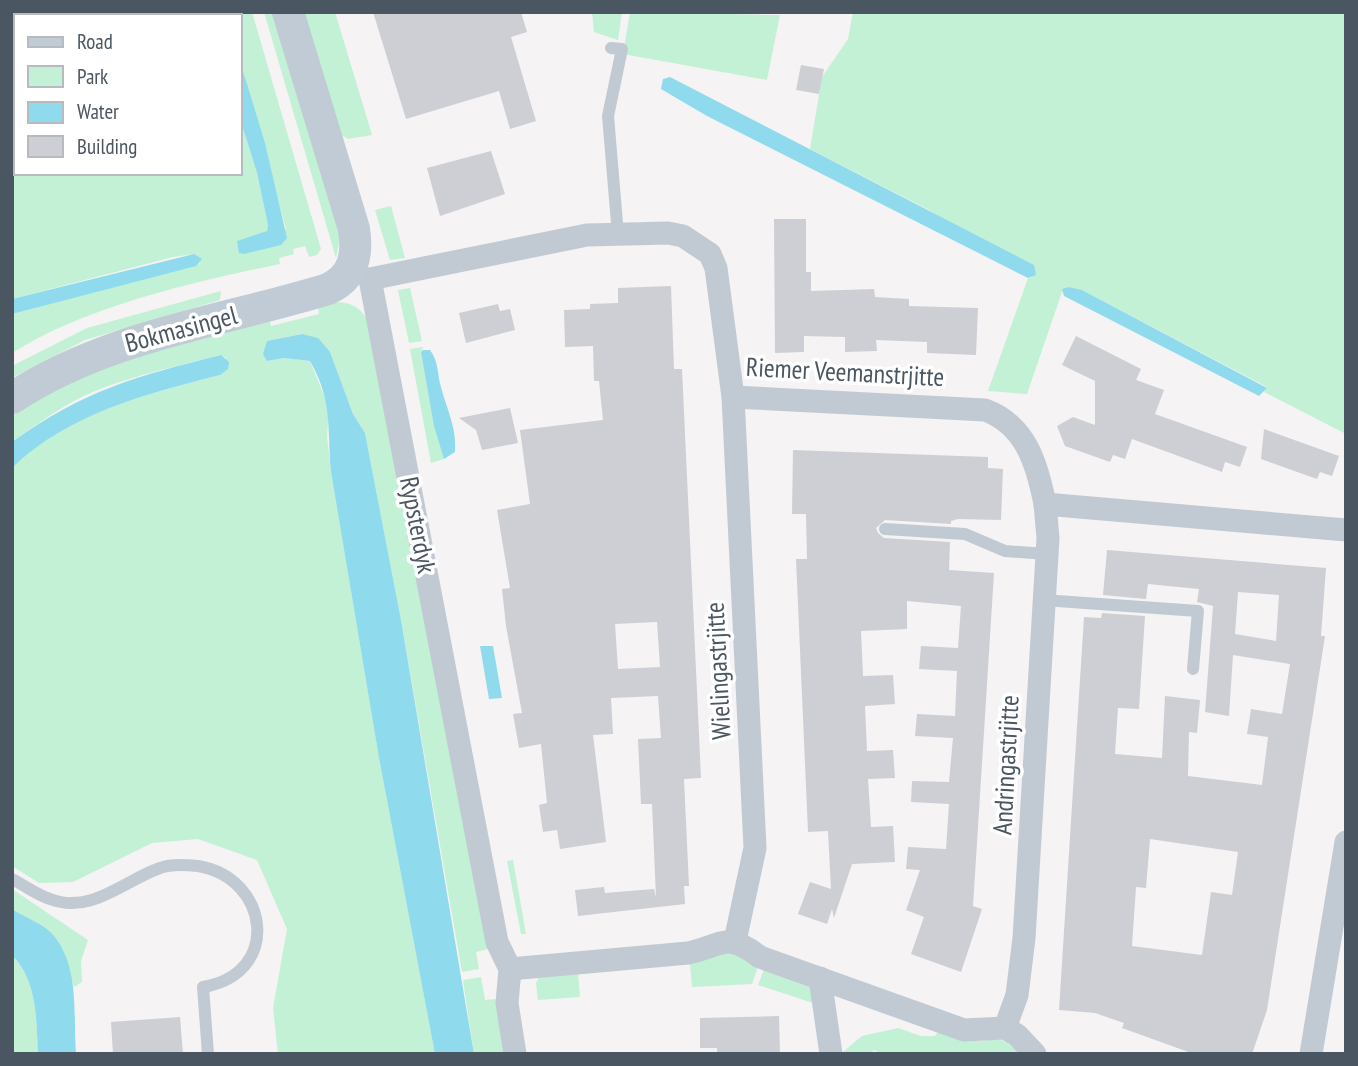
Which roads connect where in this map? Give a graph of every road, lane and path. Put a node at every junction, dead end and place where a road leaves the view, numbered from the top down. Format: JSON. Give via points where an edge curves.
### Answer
{"nodes":[{"id":1,"x":288,"y":12,"type":"edge"},
{"id":2,"x":611,"y":48,"type":"dead end"},
{"id":3,"x":618,"y":234,"type":"junction"},
{"id":4,"x":360,"y":275,"type":"junction"},
{"id":5,"x":733,"y":397,"type":"junction"},
{"id":6,"x":12,"y":398,"type":"edge"},
{"id":7,"x":1045,"y":503,"type":"junction"},
{"id":8,"x":885,"y":529,"type":"dead end"},
{"id":9,"x":1346,"y":530,"type":"edge"},
{"id":10,"x":1047,"y":554,"type":"junction"},
{"id":11,"x":1043,"y":600,"type":"junction"},
{"id":12,"x":1193,"y":669,"type":"dead end"},
{"id":13,"x":1346,"y":842,"type":"edge"},
{"id":14,"x":12,"y":879,"type":"edge"},
{"id":15,"x":736,"y":941,"type":"junction"},
{"id":16,"x":510,"y":969,"type":"junction"},
{"id":17,"x":820,"y":978,"type":"junction"},
{"id":18,"x":1005,"y":1028,"type":"junction"},
{"id":19,"x":208,"y":1054,"type":"edge"},
{"id":20,"x":515,"y":1054,"type":"edge"},
{"id":21,"x":831,"y":1054,"type":"edge"},
{"id":22,"x":1035,"y":1054,"type":"edge"},
{"id":23,"x":1311,"y":1054,"type":"edge"}],
"edges":[{"from":1,"to":4,"type":"street","name":"Rypsterdyk","via":[[354,229]]},
{"from":2,"to":3,"type":"lane","via":[[622,49],[608,116]]},
{"from":3,"to":4,"type":"street","name":"Riemer Veemanstrjitte","via":[[561,239]]},
{"from":3,"to":5,"type":"street","name":"Riemer Veemanstrjitte","via":[[683,236],[710,254],[716,268]]},
{"from":4,"to":6,"type":"street","name":"Bokmasingel","via":[[328,289],[130,341],[55,371]]},
{"from":4,"to":16,"type":"street","name":"Rypsterdyk","via":[[497,942]]},
{"from":5,"to":7,"type":"street","name":"Riemer Veemanstrjitte","via":[[985,410],[1012,424],[1023,436]]},
{"from":5,"to":15,"type":"street","name":"Wielingastrjitte","via":[[755,848]]},
{"from":7,"to":9,"type":"street"},
{"from":7,"to":10,"type":"street","name":"Andringastrjitte"},
{"from":8,"to":10,"type":"lane","via":[[965,534],[1005,551]]},
{"from":10,"to":11,"type":"street","name":"Andringastrjitte"},
{"from":11,"to":12,"type":"lane","via":[[1198,611]]},
{"from":11,"to":18,"type":"street","name":"Andringastrjitte","via":[[1024,938],[1017,995]]},
{"from":13,"to":23,"type":"street"},
{"from":14,"to":19,"type":"lane","via":[[52,901],[90,902],[162,867],[198,866],[237,885],[254,907],[258,933],[253,956],[239,974],[203,987]]},
{"from":15,"to":16,"type":"street","via":[[713,943],[688,953]]},
{"from":15,"to":17,"type":"street","via":[[760,957]]},
{"from":16,"to":20,"type":"street","name":"Rypsterdyk","via":[[507,1003]]},
{"from":17,"to":18,"type":"street","via":[[964,1030]]},
{"from":17,"to":21,"type":"street"},
{"from":18,"to":22,"type":"street"}]}
